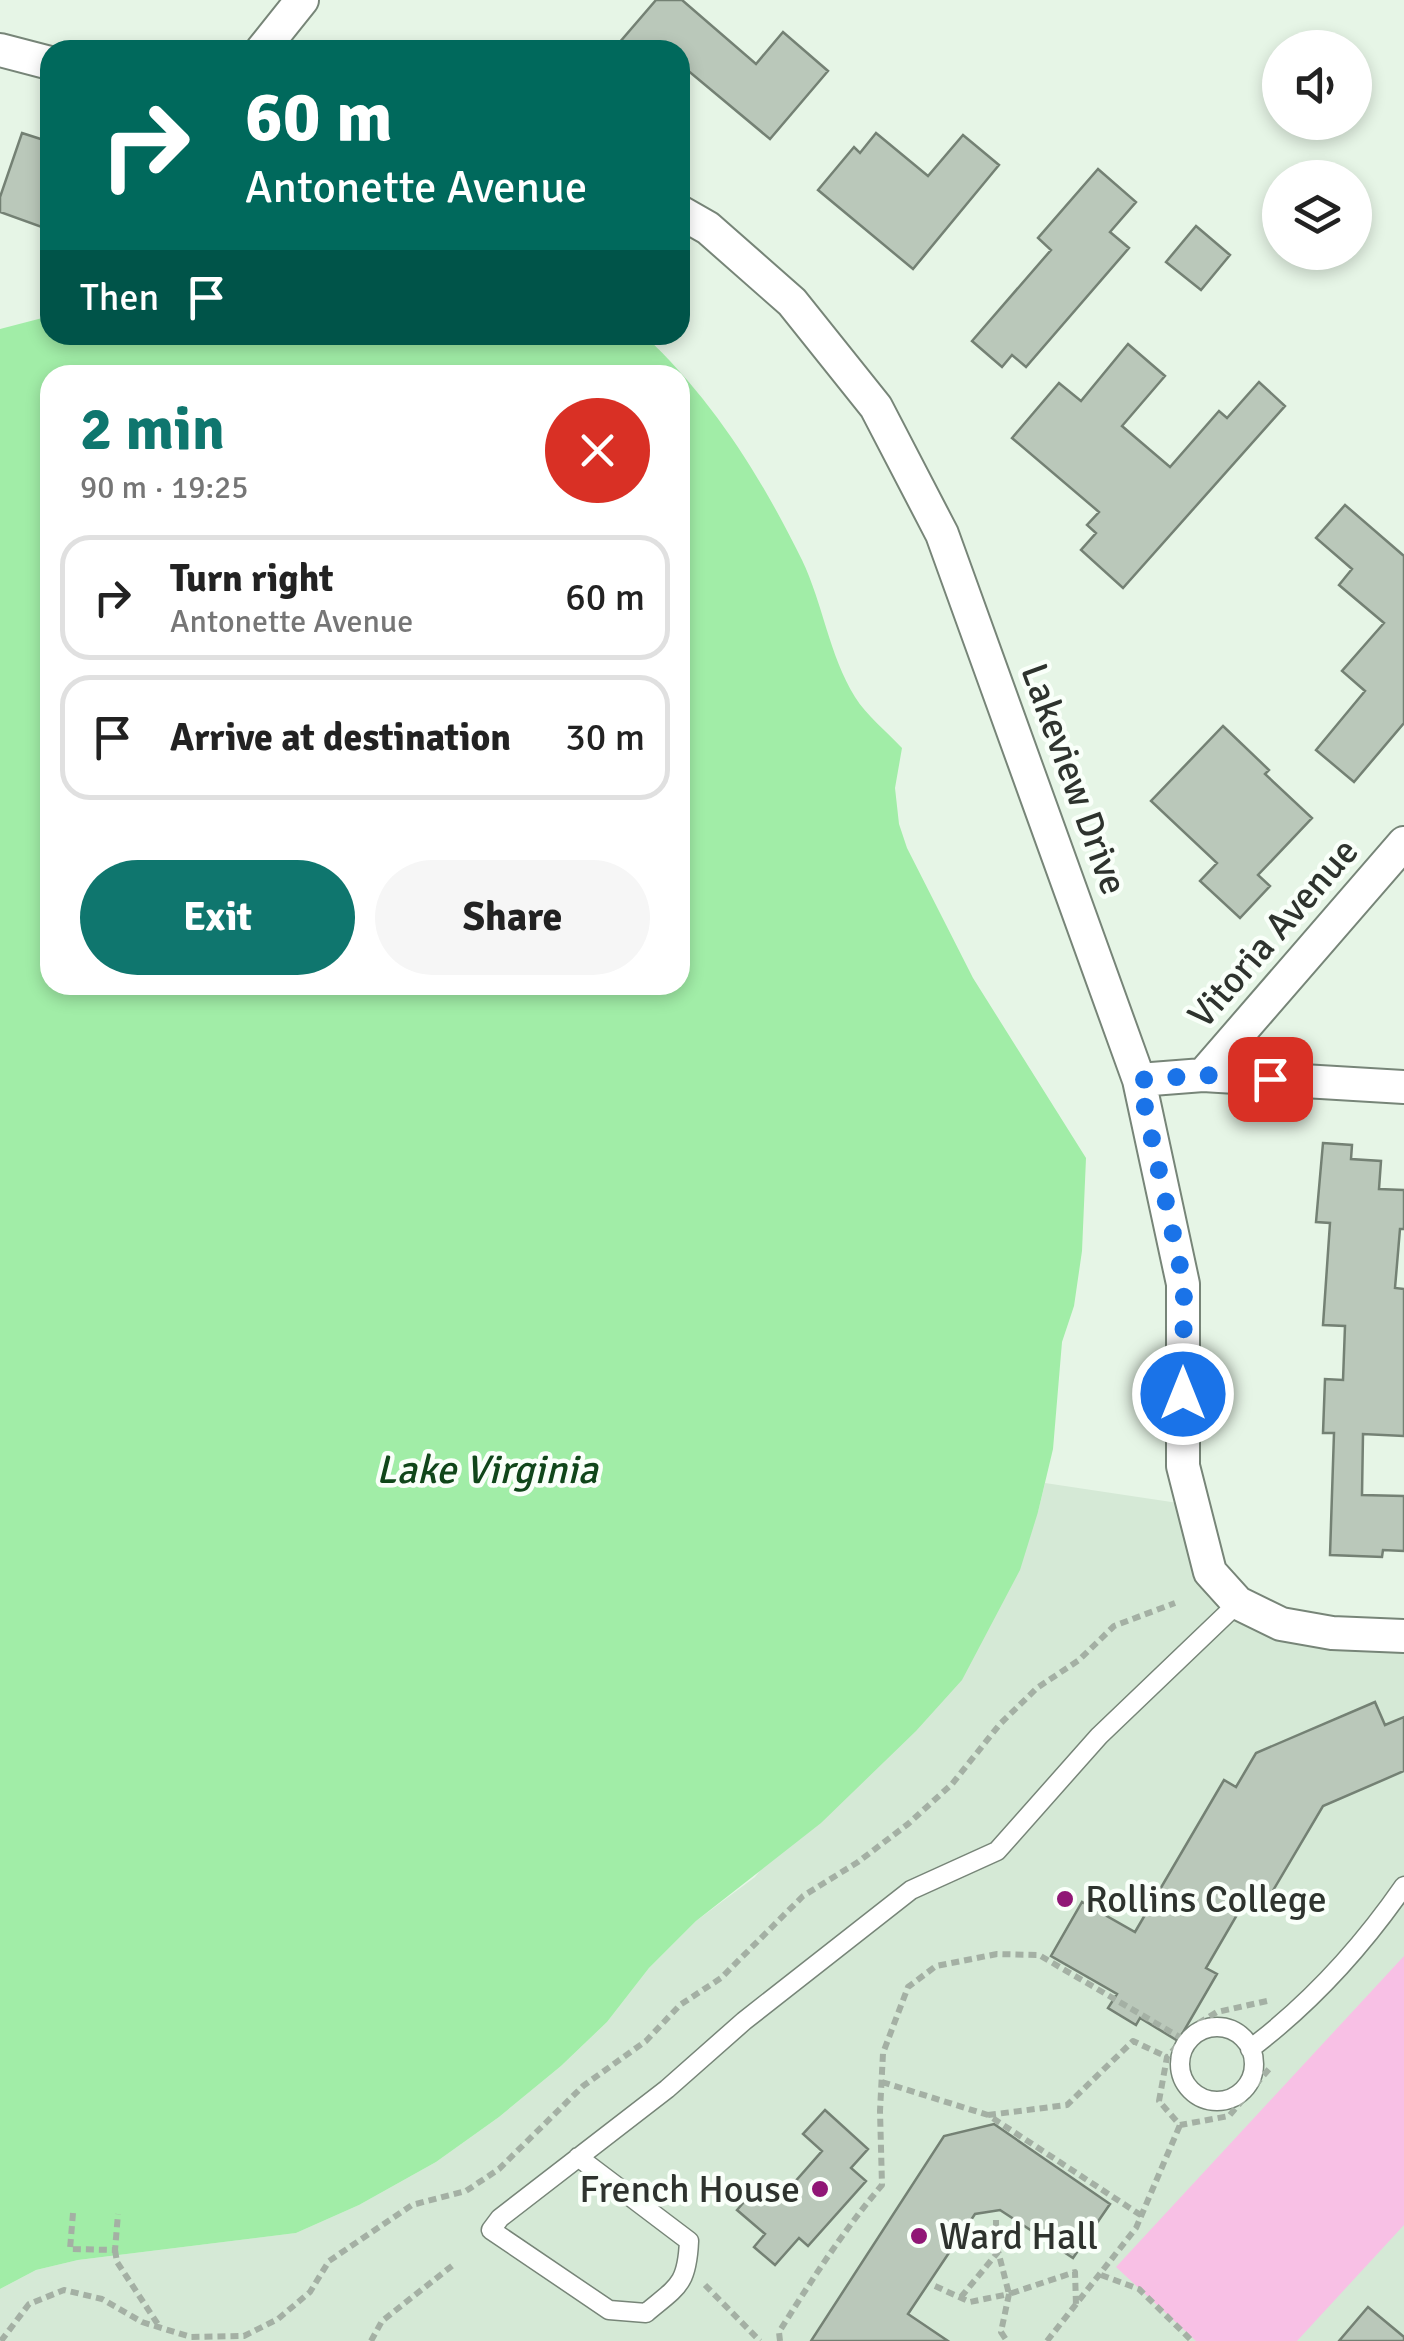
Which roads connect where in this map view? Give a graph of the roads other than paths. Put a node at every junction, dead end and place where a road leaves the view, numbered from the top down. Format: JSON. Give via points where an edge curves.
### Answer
{"nodes":[{"id":1,"x":302,"y":0,"type":"edge"},
{"id":2,"x":270,"y":40,"type":"edge"},
{"id":3,"x":0,"y":50,"type":"edge"},
{"id":4,"x":40,"y":60,"type":"edge"},
{"id":5,"x":690,"y":218,"type":"edge"},
{"id":6,"x":1404,"y":843,"type":"edge"},
{"id":7,"x":1203,"y":1075,"type":"junction"},
{"id":8,"x":1139,"y":1080,"type":"junction"},
{"id":9,"x":1404,"y":1087,"type":"edge"},
{"id":10,"x":1238,"y":1603,"type":"junction"},
{"id":11,"x":1404,"y":1636,"type":"edge"},
{"id":12,"x":1404,"y":1886,"type":"edge"},
{"id":13,"x":1250,"y":2049,"type":"junction"},
{"id":14,"x":578,"y":2157,"type":"junction"}],
"edges":[{"from":1,"to":2,"type":"street"},
{"from":3,"to":4,"type":"street"},
{"from":5,"to":8,"type":"street","name":"Lakeview Drive","via":[[792,302],[876,407],[942,534]]},
{"from":6,"to":7,"type":"street","name":"Vitoria Avenue"},
{"from":7,"to":8,"type":"street"},
{"from":7,"to":9,"type":"street"},
{"from":8,"to":10,"type":"street","name":"Lakeview Drive","via":[[1184,1284],[1183,1466],[1210,1572]]},
{"from":10,"to":11,"type":"street","via":[[1281,1624]]},
{"from":10,"to":14,"type":"lane","via":[[1099,1736],[997,1851],[911,1890]]},
{"from":12,"to":13,"type":"lane","via":[[1295,2015]]},
{"from":13,"to":13,"type":"lane","via":[[1230,2029],[1206,2028],[1181,2054],[1183,2078],[1210,2100],[1234,2096],[1250,2079]]},
{"from":14,"to":14,"type":"lane","via":[[491,2230],[608,2310],[646,2313],[679,2286],[689,2241]]}]}
